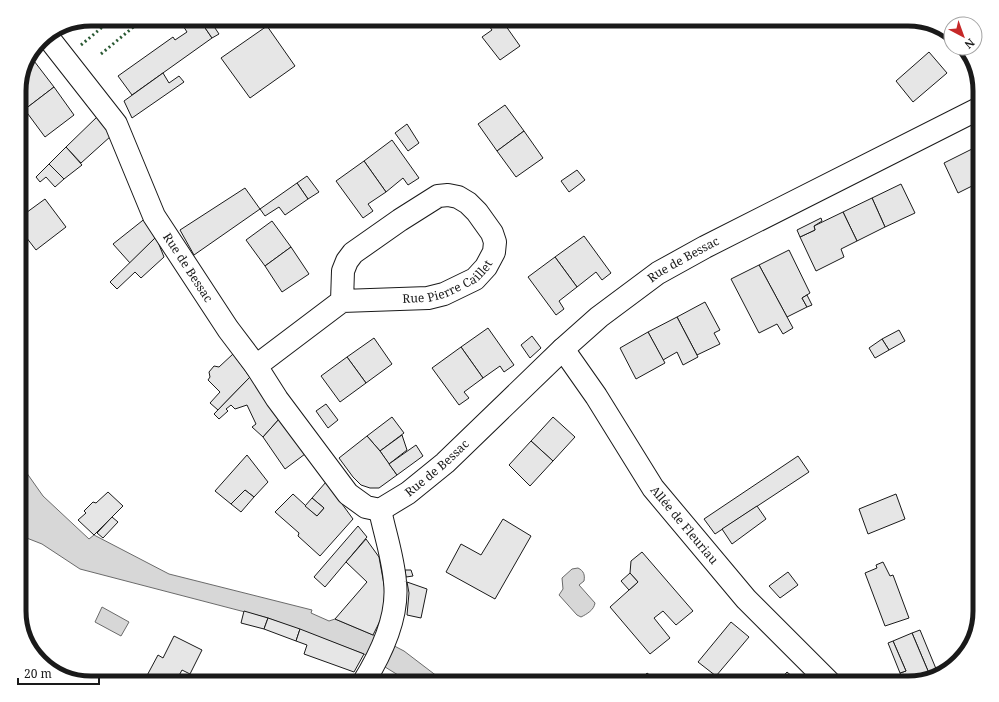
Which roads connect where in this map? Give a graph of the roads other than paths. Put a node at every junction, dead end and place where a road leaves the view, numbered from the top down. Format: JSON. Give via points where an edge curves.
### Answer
{"nodes":[{"id":1,"x":50,"y":40,"type":"edge"},
{"id":2,"x":973,"y":112,"type":"edge"},
{"id":3,"x":342,"y":301,"type":"junction"},
{"id":4,"x":563,"y":349,"type":"junction"},
{"id":5,"x":256,"y":366,"type":"junction"},
{"id":6,"x":380,"y":510,"type":"junction"},
{"id":7,"x":367,"y":676,"type":"edge"},
{"id":8,"x":823,"y":676,"type":"edge"}],
"edges":[{"from":1,"to":5,"type":"street","name":"Rue de Bessac","via":[[116,124],[154,216],[228,329]]},
{"from":2,"to":4,"type":"street","name":"Rue de Bessac","via":[[751,223],[658,273],[599,317]]},
{"from":3,"to":3,"type":"street","name":"Rue Pierre Caillet","via":[[428,298],[444,294],[475,279],[486,267],[494,252],[495,242],[492,233],[468,203],[448,195],[438,196],[353,253],[343,271]]},
{"from":3,"to":5,"type":"street"},
{"from":4,"to":6,"type":"street","name":"Rue de Bessac","via":[[445,463],[408,493]]},
{"from":4,"to":8,"type":"street","name":"Allée de Fleuriau","via":[[596,396],[653,488],[746,599]]},
{"from":5,"to":6,"type":"street","name":"Rue de Bessac","via":[[277,399],[348,494],[366,506]]},
{"from":6,"to":7,"type":"street","via":[[396,584],[395,607],[388,634]]}]}
